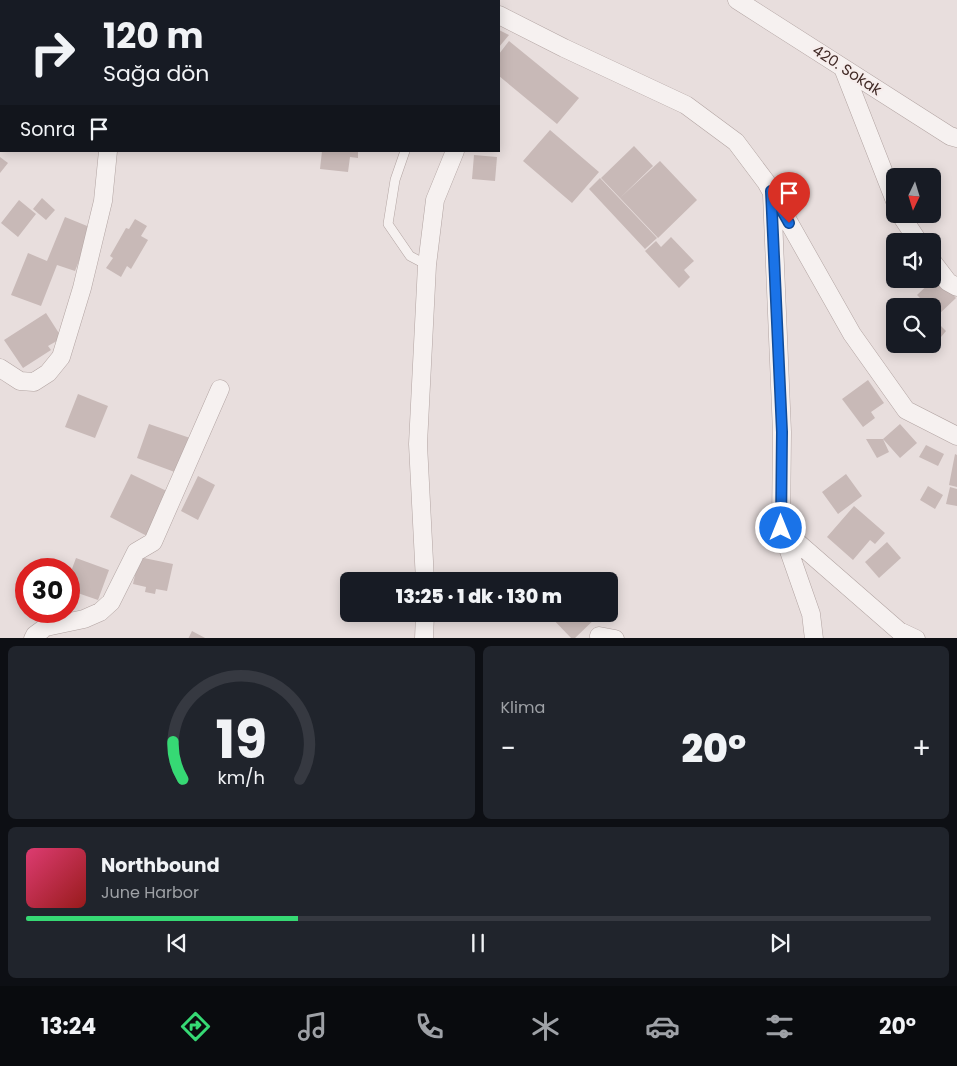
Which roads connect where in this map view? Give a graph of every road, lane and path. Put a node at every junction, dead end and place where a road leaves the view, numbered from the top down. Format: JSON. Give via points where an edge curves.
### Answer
{"nodes":[{"id":1,"x":738,"y":0,"type":"edge"},
{"id":2,"x":500,"y":16,"type":"edge"},
{"id":3,"x":843,"y":68,"type":"junction"},
{"id":4,"x":957,"y":138,"type":"edge"},
{"id":5,"x":108,"y":152,"type":"edge"},
{"id":6,"x":405,"y":152,"type":"edge"},
{"id":7,"x":455,"y":152,"type":"edge"},
{"id":8,"x":886,"y":178,"type":"edge"},
{"id":9,"x":771,"y":191,"type":"junction"},
{"id":10,"x":427,"y":265,"type":"junction"},
{"id":11,"x":941,"y":273,"type":"edge"},
{"id":12,"x":957,"y":287,"type":"edge"},
{"id":13,"x":0,"y":368,"type":"edge"},
{"id":14,"x":220,"y":389,"type":"dead end"},
{"id":15,"x":957,"y":436,"type":"edge"},
{"id":16,"x":781,"y":528,"type":"junction"},
{"id":17,"x":425,"y":572,"type":"edge"},
{"id":18,"x":425,"y":622,"type":"edge"},
{"id":19,"x":32,"y":638,"type":"edge"},
{"id":20,"x":424,"y":638,"type":"edge"},
{"id":21,"x":814,"y":638,"type":"edge"},
{"id":22,"x":916,"y":638,"type":"edge"}],
"edges":[{"from":1,"to":3,"type":"street","name":"420. Sokak"},
{"from":2,"to":9,"type":"street","via":[[686,105],[736,142]]},
{"from":3,"to":4,"type":"street","name":"420. Sokak"},
{"from":3,"to":8,"type":"street"},
{"from":5,"to":13,"type":"street","via":[[102,201],[82,288],[61,357],[48,374],[34,382],[20,381]]},
{"from":6,"to":10,"type":"lane","via":[[395,180],[388,224],[410,256]]},
{"from":7,"to":10,"type":"street","via":[[435,200]]},
{"from":9,"to":15,"type":"street","via":[[852,334],[906,410]]},
{"from":9,"to":16,"type":"street","via":[[782,432]]},
{"from":10,"to":17,"type":"street","via":[[418,444]]},
{"from":11,"to":12,"type":"street"},
{"from":14,"to":19,"type":"street","via":[[153,542],[136,552],[112,602],[84,619],[46,627]]},
{"from":16,"to":21,"type":"street","via":[[811,614]]},
{"from":16,"to":22,"type":"street","via":[[899,631]]},
{"from":18,"to":20,"type":"street"}]}
